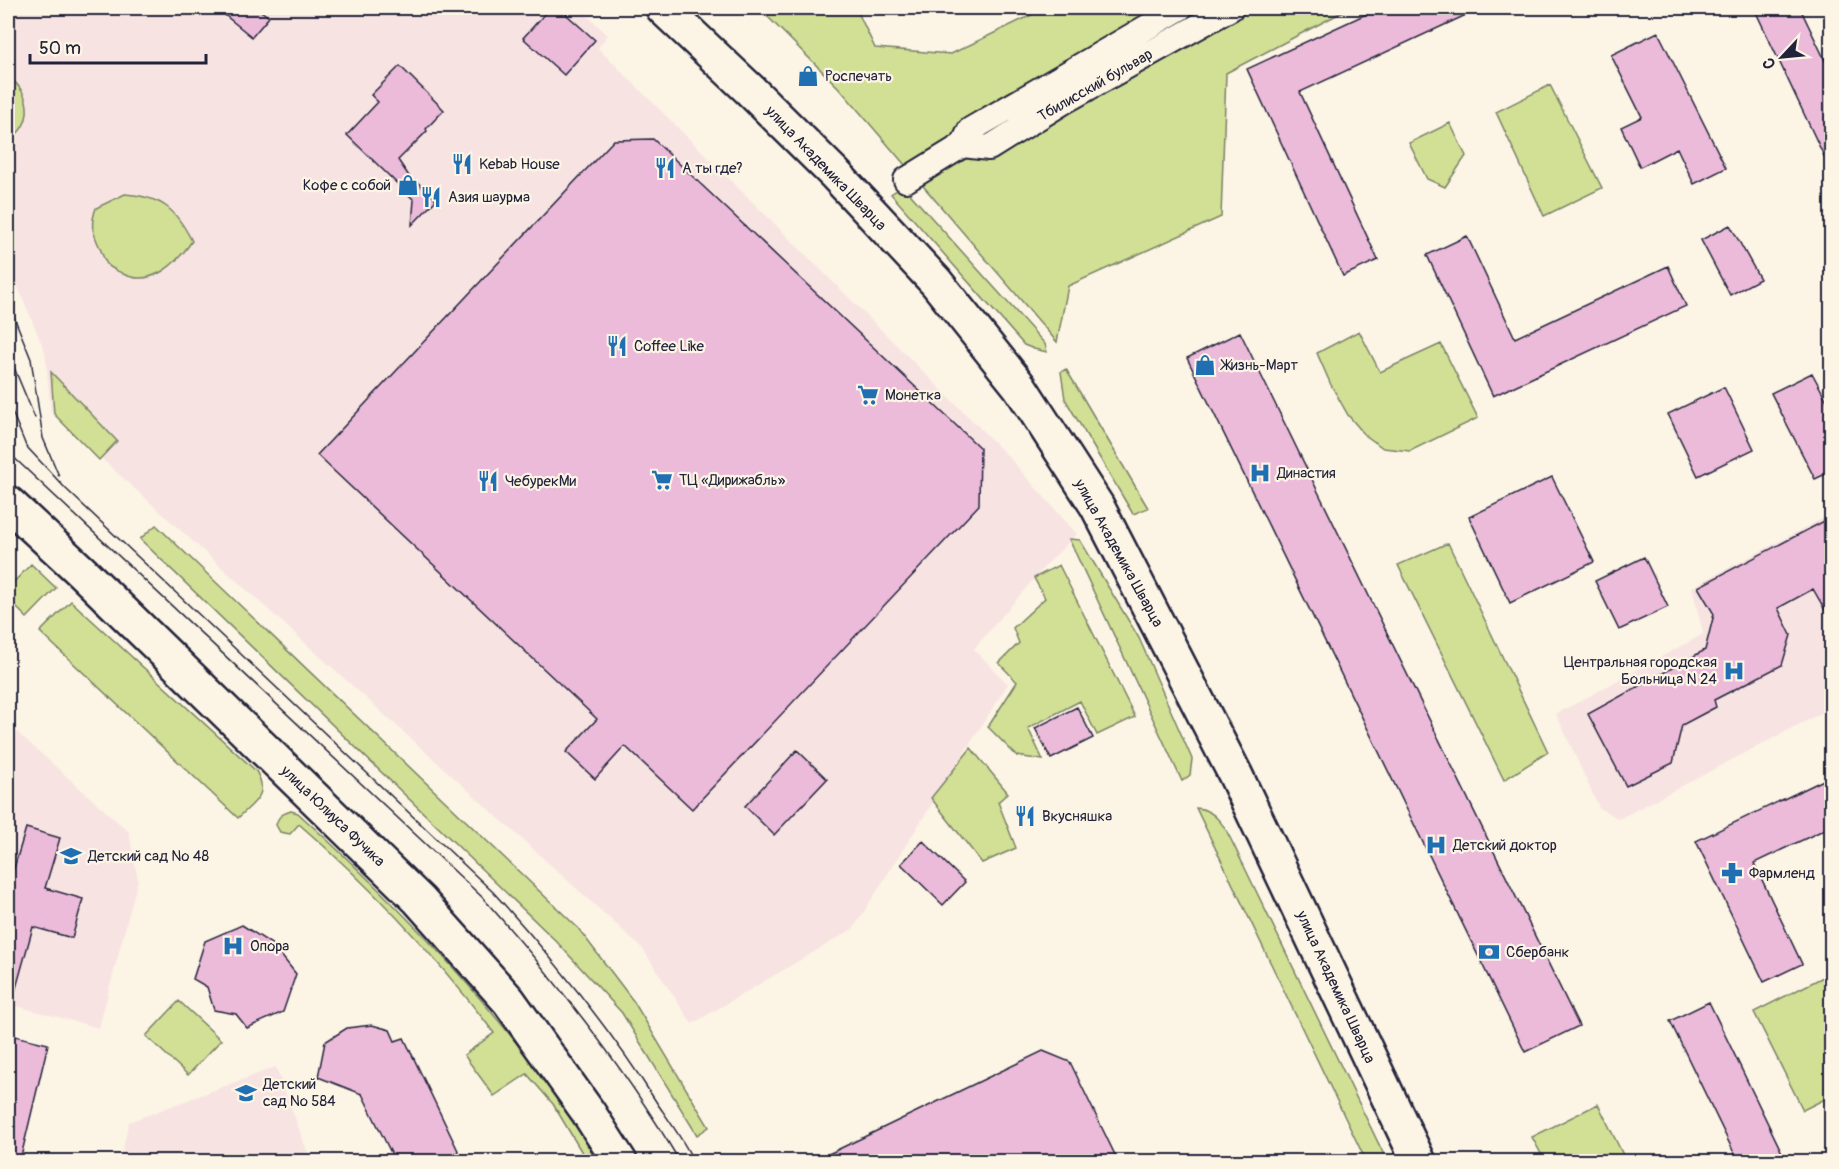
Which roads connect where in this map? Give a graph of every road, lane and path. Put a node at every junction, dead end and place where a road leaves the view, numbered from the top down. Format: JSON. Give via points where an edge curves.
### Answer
{"nodes":[{"id":1,"x":663,"y":8,"type":"edge"},
{"id":2,"x":1180,"y":8,"type":"edge"},
{"id":3,"x":1222,"y":8,"type":"edge"},
{"id":4,"x":963,"y":145,"type":"junction"},
{"id":5,"x":906,"y":180,"type":"dead end"},
{"id":6,"x":8,"y":503,"type":"edge"},
{"id":7,"x":620,"y":1161,"type":"edge"},
{"id":8,"x":1419,"y":1161,"type":"edge"}],
"edges":[{"from":1,"to":8,"type":"street","name":"улица Академика Шварца","via":[[835,174],[936,282],[1020,387],[1097,506],[1225,753]]},
{"from":2,"to":4,"type":"street","name":"Тбилисский бульвар","via":[[969,130]]},
{"from":3,"to":4,"type":"street","name":"Тбилисский бульвар","via":[[989,148]]},
{"from":4,"to":5,"type":"street","name":"Тбилисский бульвар"},
{"from":6,"to":7,"type":"street","name":"улица Юлиуса Фучика","via":[[419,900],[509,1001]]}]}
